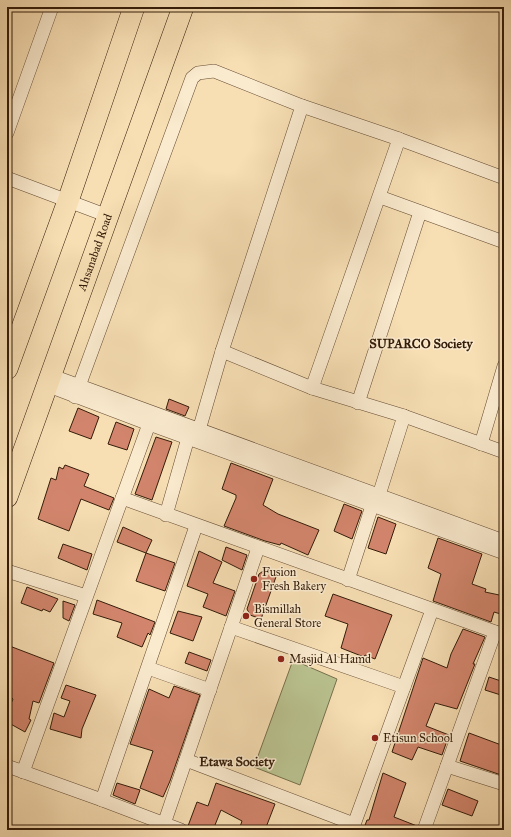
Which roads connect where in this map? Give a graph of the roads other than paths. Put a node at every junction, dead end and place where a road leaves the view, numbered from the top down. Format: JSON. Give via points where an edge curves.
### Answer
{"nodes":[{"id":1,"x":52,"y":7,"type":"edge"},
{"id":2,"x":134,"y":7,"type":"edge"},
{"id":3,"x":183,"y":7,"type":"edge"},
{"id":4,"x":302,"y":106,"type":"junction"},
{"id":5,"x":7,"y":133,"type":"edge"},
{"id":6,"x":399,"y":139,"type":"junction"},
{"id":7,"x":7,"y":178,"type":"edge"},
{"id":8,"x":504,"y":178,"type":"edge"},
{"id":9,"x":380,"y":197,"type":"junction"},
{"id":10,"x":68,"y":201,"type":"junction"},
{"id":11,"x":420,"y":212,"type":"junction"},
{"id":12,"x":108,"y":216,"type":"junction"},
{"id":13,"x":504,"y":242,"type":"edge"},
{"id":14,"x":222,"y":351,"type":"junction"},
{"id":15,"x":504,"y":366,"type":"edge"},
{"id":16,"x":7,"y":369,"type":"edge"},
{"id":17,"x":48,"y":380,"type":"junction"},
{"id":18,"x":312,"y":388,"type":"junction"},
{"id":19,"x":77,"y":392,"type":"junction"},
{"id":20,"x":358,"y":403,"type":"junction"},
{"id":21,"x":404,"y":416,"type":"junction"},
{"id":22,"x":149,"y":424,"type":"junction"},
{"id":23,"x":199,"y":430,"type":"junction"},
{"id":24,"x":188,"y":438,"type":"junction"},
{"id":25,"x":480,"y":444,"type":"junction"},
{"id":26,"x":504,"y":452,"type":"edge"},
{"id":27,"x":7,"y":497,"type":"edge"},
{"id":28,"x":122,"y":498,"type":"junction"},
{"id":29,"x":375,"y":501,"type":"junction"},
{"id":30,"x":166,"y":515,"type":"junction"},
{"id":31,"x":196,"y":526,"type":"junction"},
{"id":32,"x":504,"y":541,"type":"edge"},
{"id":33,"x":258,"y":548,"type":"junction"},
{"id":34,"x":504,"y":553,"type":"edge"},
{"id":35,"x":7,"y":571,"type":"edge"},
{"id":36,"x":348,"y":580,"type":"junction"},
{"id":37,"x":86,"y":596,"type":"junction"},
{"id":38,"x":432,"y":610,"type":"junction"},
{"id":39,"x":231,"y":627,"type":"junction"},
{"id":40,"x":500,"y":634,"type":"edge"},
{"id":41,"x":148,"y":668,"type":"junction"},
{"id":42,"x":404,"y":687,"type":"junction"},
{"id":43,"x":210,"y":690,"type":"junction"},
{"id":44,"x":186,"y":760,"type":"junction"},
{"id":45,"x":7,"y":766,"type":"edge"},
{"id":46,"x":448,"y":766,"type":"junction"},
{"id":47,"x":23,"y":772,"type":"junction"},
{"id":48,"x":504,"y":784,"type":"edge"},
{"id":49,"x":102,"y":800,"type":"junction"},
{"id":50,"x":164,"y":824,"type":"junction"},
{"id":51,"x":353,"y":827,"type":"edge"},
{"id":52,"x":181,"y":830,"type":"edge"},
{"id":53,"x":424,"y":830,"type":"edge"}],
"edges":[{"from":1,"to":5,"type":"street"},
{"from":2,"to":10,"type":"main road"},
{"from":3,"to":12,"type":"main road","name":"Ahsanabad Road"},
{"from":4,"to":6,"type":"street"},
{"from":4,"to":14,"type":"street"},
{"from":4,"to":19,"type":"street","via":[[214,71],[205,70],[192,78]]},
{"from":6,"to":8,"type":"street"},
{"from":6,"to":9,"type":"street"},
{"from":7,"to":10,"type":"street"},
{"from":9,"to":11,"type":"street"},
{"from":9,"to":18,"type":"street"},
{"from":10,"to":12,"type":"street"},
{"from":10,"to":16,"type":"main road"},
{"from":11,"to":13,"type":"street"},
{"from":11,"to":20,"type":"street"},
{"from":12,"to":17,"type":"main road","name":"Ahsanabad Road"},
{"from":14,"to":18,"type":"street"},
{"from":14,"to":23,"type":"street"},
{"from":15,"to":25,"type":"street"},
{"from":17,"to":19,"type":"street"},
{"from":17,"to":27,"type":"main road","name":"Ahsanabad Road"},
{"from":18,"to":20,"type":"street"},
{"from":19,"to":22,"type":"street"},
{"from":19,"to":23,"type":"street"},
{"from":20,"to":21,"type":"street"},
{"from":21,"to":25,"type":"street"},
{"from":21,"to":29,"type":"street"},
{"from":22,"to":24,"type":"street"},
{"from":22,"to":28,"type":"street"},
{"from":23,"to":29,"type":"street"},
{"from":24,"to":29,"type":"street"},
{"from":24,"to":30,"type":"street"},
{"from":25,"to":26,"type":"street"},
{"from":28,"to":30,"type":"street"},
{"from":28,"to":37,"type":"street"},
{"from":29,"to":32,"type":"street"},
{"from":29,"to":34,"type":"street"},
{"from":29,"to":36,"type":"street"},
{"from":30,"to":31,"type":"street"},
{"from":31,"to":33,"type":"street"},
{"from":31,"to":41,"type":"street"},
{"from":33,"to":36,"type":"street"},
{"from":33,"to":39,"type":"street"},
{"from":35,"to":37,"type":"street"},
{"from":36,"to":38,"type":"street"},
{"from":37,"to":47,"type":"street"},
{"from":38,"to":40,"type":"street"},
{"from":38,"to":42,"type":"street"},
{"from":39,"to":42,"type":"street"},
{"from":39,"to":43,"type":"street"},
{"from":40,"to":46,"type":"street"},
{"from":41,"to":43,"type":"street"},
{"from":41,"to":49,"type":"street"},
{"from":42,"to":51,"type":"street"},
{"from":43,"to":44,"type":"street"},
{"from":44,"to":50,"type":"street"},
{"from":44,"to":51,"type":"street"},
{"from":45,"to":47,"type":"street"},
{"from":46,"to":48,"type":"street"},
{"from":46,"to":53,"type":"street"},
{"from":47,"to":49,"type":"street"},
{"from":49,"to":50,"type":"street"},
{"from":50,"to":52,"type":"street"}]}
